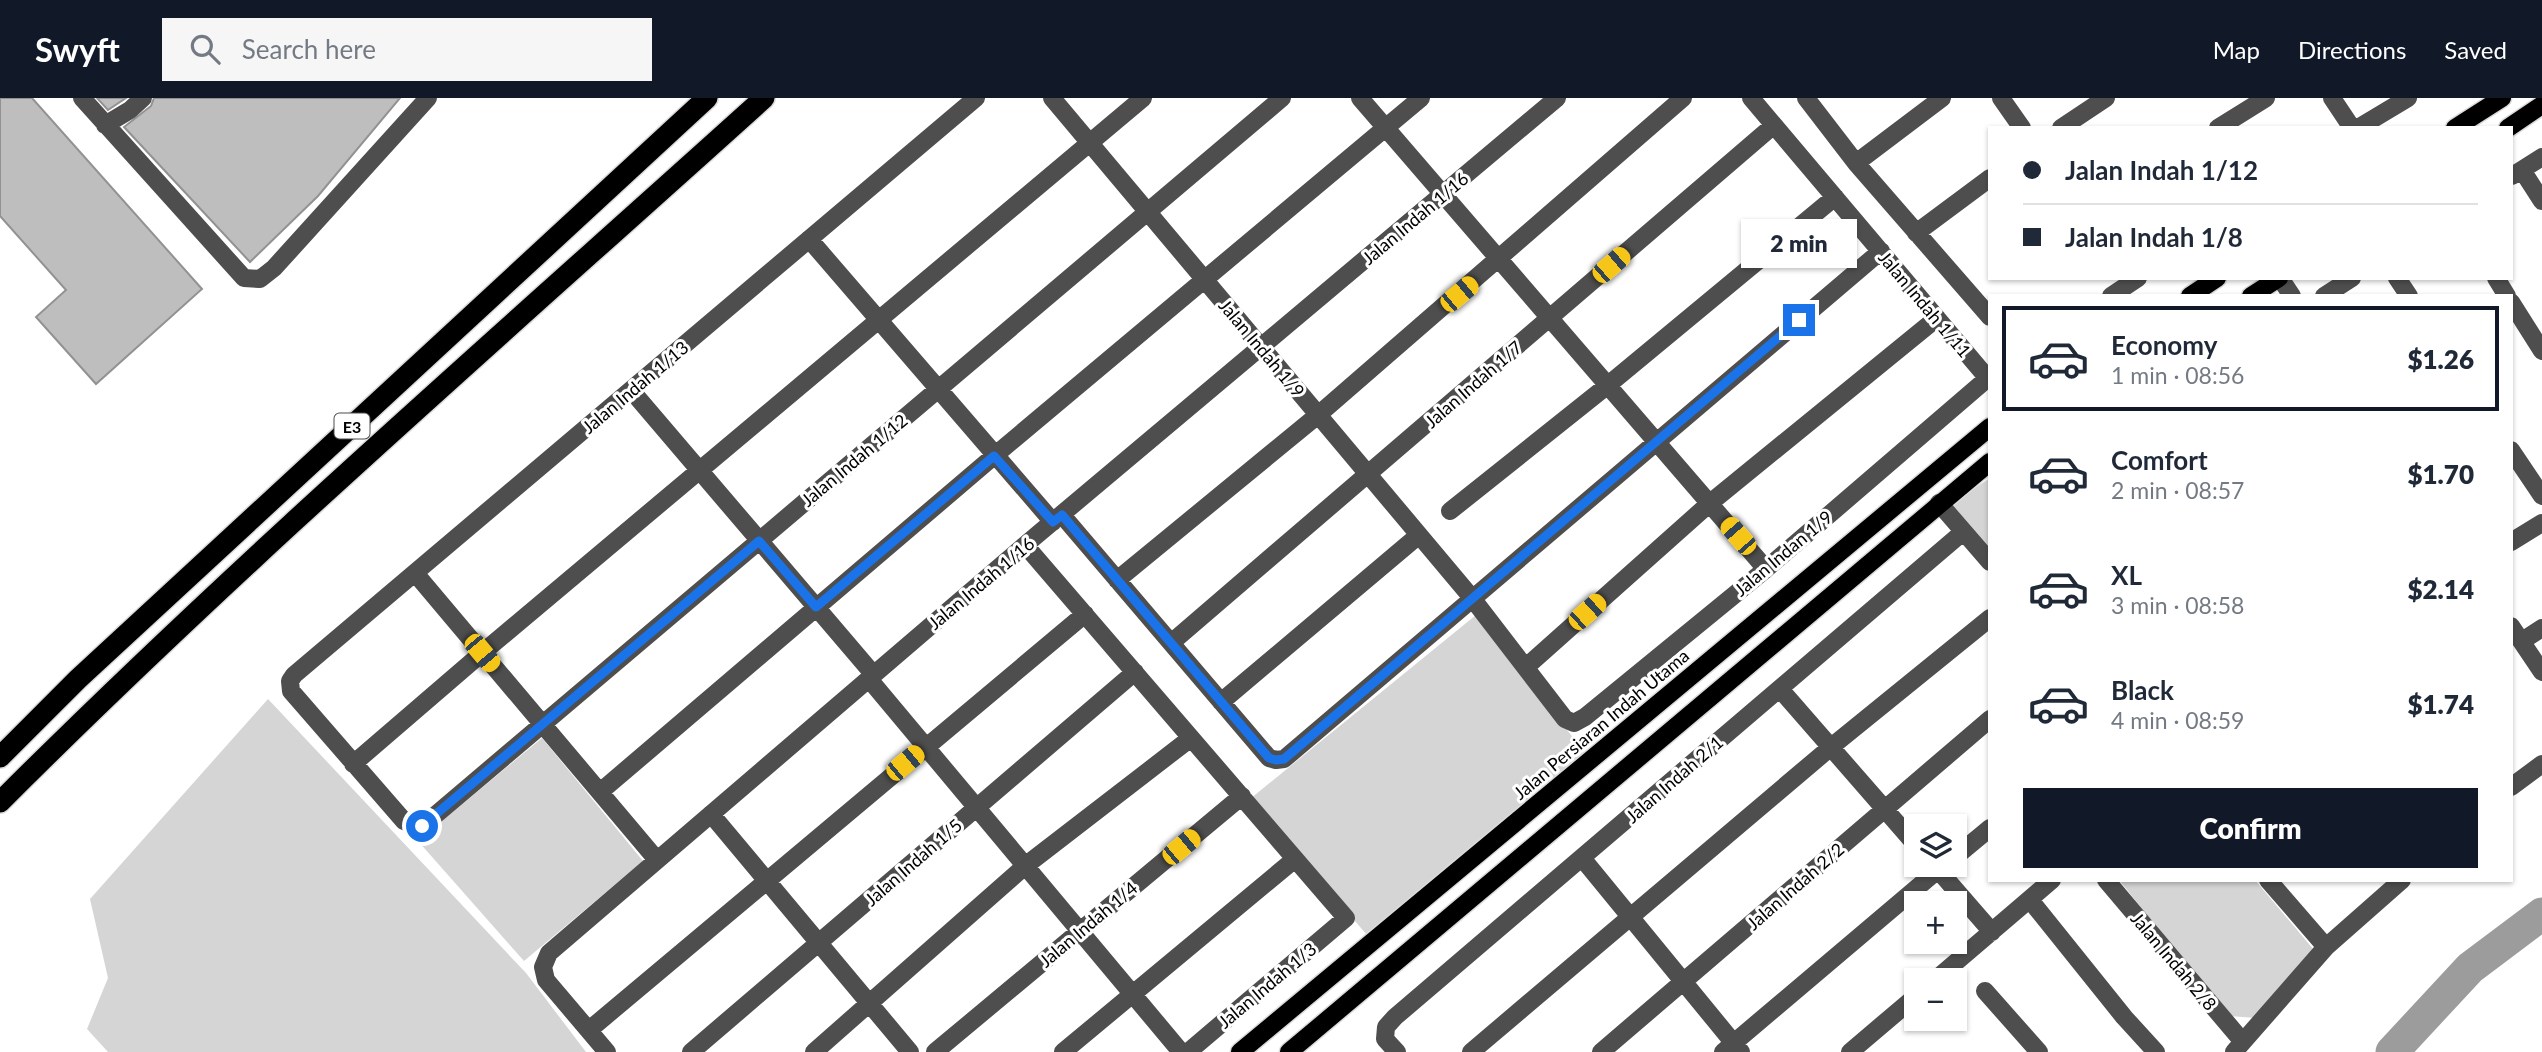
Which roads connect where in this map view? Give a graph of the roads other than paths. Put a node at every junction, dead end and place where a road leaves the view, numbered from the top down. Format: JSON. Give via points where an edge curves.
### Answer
{"nodes":[{"id":1,"x":82,"y":98,"type":"edge"},
{"id":2,"x":143,"y":98,"type":"edge"},
{"id":3,"x":428,"y":98,"type":"edge"},
{"id":4,"x":707,"y":98,"type":"edge"},
{"id":5,"x":764,"y":98,"type":"edge"},
{"id":6,"x":976,"y":98,"type":"edge"},
{"id":7,"x":1052,"y":98,"type":"edge"},
{"id":8,"x":1143,"y":98,"type":"edge"},
{"id":9,"x":1282,"y":98,"type":"edge"},
{"id":10,"x":1360,"y":98,"type":"edge"},
{"id":11,"x":1422,"y":98,"type":"edge"},
{"id":12,"x":1557,"y":98,"type":"edge"},
{"id":13,"x":1683,"y":98,"type":"edge"},
{"id":14,"x":1751,"y":98,"type":"edge"},
{"id":15,"x":1806,"y":98,"type":"edge"},
{"id":16,"x":1942,"y":98,"type":"edge"},
{"id":17,"x":2001,"y":98,"type":"edge"},
{"id":18,"x":2106,"y":98,"type":"edge"},
{"id":19,"x":2266,"y":98,"type":"edge"},
{"id":20,"x":2332,"y":98,"type":"edge"},
{"id":21,"x":2408,"y":98,"type":"edge"},
{"id":22,"x":2502,"y":98,"type":"edge"},
{"id":23,"x":2542,"y":105,"type":"edge"},
{"id":24,"x":105,"y":125,"type":"junction"},
{"id":25,"x":1774,"y":125,"type":"junction"},
{"id":26,"x":2021,"y":126,"type":"edge"},
{"id":27,"x":2065,"y":126,"type":"edge"},
{"id":28,"x":2221,"y":126,"type":"edge"},
{"id":29,"x":2351,"y":126,"type":"edge"},
{"id":30,"x":2361,"y":126,"type":"edge"},
{"id":31,"x":2458,"y":126,"type":"edge"},
{"id":32,"x":2511,"y":126,"type":"edge"},
{"id":33,"x":1386,"y":128,"type":"junction"},
{"id":34,"x":1090,"y":144,"type":"junction"},
{"id":35,"x":2542,"y":158,"type":"edge"},
{"id":36,"x":1856,"y":163,"type":"junction"},
{"id":37,"x":2516,"y":174,"type":"edge"},
{"id":38,"x":1988,"y":179,"type":"edge"},
{"id":39,"x":1443,"y":194,"type":"junction"},
{"id":40,"x":1835,"y":197,"type":"junction"},
{"id":41,"x":2542,"y":201,"type":"edge"},
{"id":42,"x":1147,"y":212,"type":"junction"},
{"id":43,"x":1916,"y":233,"type":"junction"},
{"id":44,"x":809,"y":240,"type":"junction"},
{"id":45,"x":1881,"y":251,"type":"junction"},
{"id":46,"x":1499,"y":259,"type":"junction"},
{"id":47,"x":1204,"y":279,"type":"junction"},
{"id":48,"x":2214,"y":280,"type":"edge"},
{"id":49,"x":2277,"y":280,"type":"edge"},
{"id":50,"x":2349,"y":280,"type":"edge"},
{"id":51,"x":2129,"y":281,"type":"edge"},
{"id":52,"x":2113,"y":294,"type":"edge"},
{"id":53,"x":2193,"y":294,"type":"edge"},
{"id":54,"x":2254,"y":294,"type":"edge"},
{"id":55,"x":2327,"y":294,"type":"edge"},
{"id":56,"x":2513,"y":305,"type":"edge"},
{"id":57,"x":1988,"y":315,"type":"edge"},
{"id":58,"x":1550,"y":318,"type":"junction"},
{"id":59,"x":1937,"y":318,"type":"junction"},
{"id":60,"x":878,"y":321,"type":"junction"},
{"id":61,"x":1262,"y":348,"type":"junction"},
{"id":62,"x":2542,"y":351,"type":"edge"},
{"id":63,"x":1988,"y":378,"type":"edge"},
{"id":64,"x":1988,"y":380,"type":"edge"},
{"id":65,"x":1608,"y":385,"type":"junction"},
{"id":66,"x":631,"y":390,"type":"junction"},
{"id":67,"x":937,"y":390,"type":"junction"},
{"id":68,"x":1318,"y":415,"type":"junction"},
{"id":69,"x":1988,"y":430,"type":"edge"},
{"id":70,"x":1656,"y":441,"type":"junction"},
{"id":71,"x":2513,"y":453,"type":"edge"},
{"id":72,"x":994,"y":456,"type":"junction"},
{"id":73,"x":1988,"y":464,"type":"edge"},
{"id":74,"x":700,"y":471,"type":"junction"},
{"id":75,"x":1368,"y":474,"type":"junction"},
{"id":76,"x":2542,"y":496,"type":"edge"},
{"id":77,"x":1710,"y":503,"type":"junction"},
{"id":78,"x":1939,"y":503,"type":"junction"},
{"id":79,"x":1450,"y":511,"type":"dead end"},
{"id":80,"x":1058,"y":519,"type":"junction"},
{"id":81,"x":2542,"y":523,"type":"edge"},
{"id":82,"x":1963,"y":532,"type":"junction"},
{"id":83,"x":1419,"y":535,"type":"junction"},
{"id":84,"x":759,"y":541,"type":"junction"},
{"id":85,"x":2513,"y":541,"type":"edge"},
{"id":86,"x":1026,"y":545,"type":"junction"},
{"id":87,"x":1988,"y":560,"type":"edge"},
{"id":88,"x":1766,"y":569,"type":"junction"},
{"id":89,"x":415,"y":573,"type":"junction"},
{"id":90,"x":1117,"y":580,"type":"junction"},
{"id":91,"x":1472,"y":598,"type":"junction"},
{"id":92,"x":816,"y":607,"type":"junction"},
{"id":93,"x":1085,"y":614,"type":"junction"},
{"id":94,"x":1988,"y":620,"type":"edge"},
{"id":95,"x":2542,"y":628,"type":"edge"},
{"id":96,"x":2513,"y":629,"type":"edge"},
{"id":97,"x":2522,"y":641,"type":"junction"},
{"id":98,"x":1171,"y":643,"type":"junction"},
{"id":99,"x":482,"y":653,"type":"junction"},
{"id":100,"x":1526,"y":667,"type":"junction"},
{"id":101,"x":1135,"y":672,"type":"junction"},
{"id":102,"x":2542,"y":672,"type":"edge"},
{"id":103,"x":871,"y":677,"type":"junction"},
{"id":104,"x":1780,"y":689,"type":"junction"},
{"id":105,"x":1222,"y":702,"type":"junction"},
{"id":106,"x":1988,"y":721,"type":"edge"},
{"id":107,"x":1574,"y":723,"type":"joint"},
{"id":108,"x":542,"y":724,"type":"junction"},
{"id":109,"x":1191,"y":738,"type":"junction"},
{"id":110,"x":925,"y":747,"type":"junction"},
{"id":111,"x":1830,"y":747,"type":"junction"},
{"id":112,"x":0,"y":757,"type":"edge"},
{"id":113,"x":354,"y":764,"type":"junction"},
{"id":114,"x":2542,"y":764,"type":"edge"},
{"id":115,"x":2513,"y":786,"type":"edge"},
{"id":116,"x":600,"y":792,"type":"junction"},
{"id":117,"x":1242,"y":796,"type":"junction"},
{"id":118,"x":0,"y":802,"type":"edge"},
{"id":119,"x":976,"y":808,"type":"junction"},
{"id":120,"x":1885,"y":809,"type":"junction"},
{"id":121,"x":711,"y":814,"type":"junction"},
{"id":122,"x":1988,"y":830,"type":"edge"},
{"id":123,"x":1904,"y":831,"type":"edge"},
{"id":124,"x":1967,"y":847,"type":"edge"},
{"id":125,"x":1581,"y":858,"type":"junction"},
{"id":126,"x":1295,"y":859,"type":"junction"},
{"id":127,"x":657,"y":860,"type":"junction"},
{"id":128,"x":1025,"y":866,"type":"junction"},
{"id":129,"x":1927,"y":877,"type":"edge"},
{"id":130,"x":1948,"y":877,"type":"edge"},
{"id":131,"x":766,"y":880,"type":"junction"},
{"id":132,"x":2050,"y":882,"type":"edge"},
{"id":133,"x":2108,"y":882,"type":"edge"},
{"id":134,"x":2269,"y":882,"type":"edge"},
{"id":135,"x":2395,"y":883,"type":"edge"},
{"id":136,"x":2030,"y":900,"type":"junction"},
{"id":137,"x":1631,"y":919,"type":"junction"},
{"id":138,"x":1080,"y":931,"type":"junction"},
{"id":139,"x":1992,"y":932,"type":"junction"},
{"id":140,"x":819,"y":943,"type":"junction"},
{"id":141,"x":2326,"y":947,"type":"junction"},
{"id":142,"x":1949,"y":968,"type":"edge"},
{"id":143,"x":1683,"y":982,"type":"junction"},
{"id":144,"x":1985,"y":991,"type":"dead end"},
{"id":145,"x":1132,"y":994,"type":"junction"},
{"id":146,"x":870,"y":1004,"type":"junction"},
{"id":147,"x":1904,"y":1006,"type":"edge"},
{"id":148,"x":589,"y":1030,"type":"junction"},
{"id":149,"x":2239,"y":1047,"type":"edge"},
{"id":150,"x":1732,"y":1049,"type":"edge"},
{"id":151,"x":607,"y":1052,"type":"edge"},
{"id":152,"x":691,"y":1052,"type":"edge"},
{"id":153,"x":814,"y":1052,"type":"edge"},
{"id":154,"x":910,"y":1052,"type":"edge"},
{"id":155,"x":935,"y":1052,"type":"edge"},
{"id":156,"x":1063,"y":1052,"type":"edge"},
{"id":157,"x":1181,"y":1052,"type":"edge"},
{"id":158,"x":1188,"y":1052,"type":"edge"},
{"id":159,"x":1240,"y":1052,"type":"edge"},
{"id":160,"x":1289,"y":1052,"type":"edge"},
{"id":161,"x":1397,"y":1052,"type":"edge"},
{"id":162,"x":1471,"y":1052,"type":"edge"},
{"id":163,"x":1601,"y":1052,"type":"edge"},
{"id":164,"x":1850,"y":1052,"type":"edge"},
{"id":165,"x":2039,"y":1052,"type":"edge"},
{"id":166,"x":2156,"y":1052,"type":"edge"}],
"edges":[{"from":1,"to":24,"type":"street"},
{"from":2,"to":24,"type":"street"},
{"from":3,"to":24,"type":"street","via":[[260,279],[244,278]]},
{"from":4,"to":112,"type":"highway","number":"E3","via":[[78,679]]},
{"from":5,"to":118,"type":"highway","number":"E3","via":[[124,679]]},
{"from":6,"to":44,"type":"street","name":"Jalan Indah 1/13"},
{"from":7,"to":34,"type":"street","name":"Jalan Indah 1/9"},
{"from":8,"to":34,"type":"street"},
{"from":9,"to":42,"type":"street","name":"Jalan Indah 1/12"},
{"from":10,"to":33,"type":"street"},
{"from":11,"to":33,"type":"street"},
{"from":12,"to":39,"type":"street","name":"Jalan Indah 1/16"},
{"from":13,"to":46,"type":"street"},
{"from":14,"to":25,"type":"street","name":"Jalan Indah 1/11"},
{"from":15,"to":36,"type":"street"},
{"from":16,"to":36,"type":"street"},
{"from":17,"to":26,"type":"street"},
{"from":18,"to":27,"type":"street"},
{"from":19,"to":28,"type":"street"},
{"from":20,"to":29,"type":"street"},
{"from":21,"to":30,"type":"street"},
{"from":22,"to":31,"type":"main road"},
{"from":23,"to":32,"type":"main road"},
{"from":25,"to":40,"type":"street","name":"Jalan Indah 1/11"},
{"from":25,"to":58,"type":"street","name":"Jalan Indah 1/7"},
{"from":33,"to":39,"type":"street"},
{"from":33,"to":47,"type":"street"},
{"from":34,"to":42,"type":"street","name":"Jalan Indah 1/9"},
{"from":34,"to":60,"type":"street"},
{"from":35,"to":37,"type":"street"},
{"from":36,"to":43,"type":"street"},
{"from":37,"to":41,"type":"street"},
{"from":38,"to":43,"type":"street"},
{"from":39,"to":46,"type":"street"},
{"from":39,"to":61,"type":"street","name":"Jalan Indah 1/16"},
{"from":40,"to":45,"type":"street","name":"Jalan Indah 1/11"},
{"from":40,"to":65,"type":"street"},
{"from":42,"to":47,"type":"street","name":"Jalan Indah 1/9"},
{"from":42,"to":67,"type":"street","name":"Jalan Indah 1/12"},
{"from":43,"to":57,"type":"street"},
{"from":44,"to":60,"type":"street"},
{"from":44,"to":66,"type":"street","name":"Jalan Indah 1/13"},
{"from":45,"to":59,"type":"street","name":"Jalan Indah 1/11"},
{"from":45,"to":70,"type":"street"},
{"from":46,"to":58,"type":"street"},
{"from":46,"to":68,"type":"street"},
{"from":47,"to":61,"type":"street","name":"Jalan Indah 1/9"},
{"from":47,"to":72,"type":"street"},
{"from":48,"to":53,"type":"main road"},
{"from":49,"to":54,"type":"main road"},
{"from":50,"to":55,"type":"street"},
{"from":51,"to":52,"type":"street"},
{"from":56,"to":62,"type":"street"},
{"from":58,"to":65,"type":"street"},
{"from":58,"to":75,"type":"street","name":"Jalan Indah 1/7"},
{"from":59,"to":63,"type":"street","name":"Jalan Indah 1/11"},
{"from":59,"to":77,"type":"street"},
{"from":60,"to":67,"type":"street"},
{"from":60,"to":74,"type":"street"},
{"from":61,"to":68,"type":"street","name":"Jalan Indah 1/9"},
{"from":61,"to":80,"type":"street","name":"Jalan Indah 1/16"},
{"from":64,"to":88,"type":"street","name":"Jalan Indan 1/9"},
{"from":65,"to":70,"type":"street"},
{"from":65,"to":79,"type":"street"},
{"from":66,"to":74,"type":"street"},
{"from":66,"to":89,"type":"street","name":"Jalan Indah 1/13"},
{"from":67,"to":72,"type":"street"},
{"from":67,"to":84,"type":"street","name":"Jalan Indah 1/12"},
{"from":68,"to":75,"type":"street","name":"Jalan Indah 1/9"},
{"from":68,"to":90,"type":"street"},
{"from":69,"to":159,"type":"main road","name":"Jalan Persiaran Indah Utama"},
{"from":70,"to":77,"type":"street"},
{"from":70,"to":91,"type":"street"},
{"from":71,"to":76,"type":"street"},
{"from":72,"to":80,"type":"street"},
{"from":72,"to":92,"type":"street"},
{"from":73,"to":78,"type":"main road"},
{"from":74,"to":84,"type":"street"},
{"from":74,"to":99,"type":"street"},
{"from":75,"to":83,"type":"street","name":"Jalan Indah 1/9"},
{"from":75,"to":98,"type":"street","name":"Jalan Indah 1/7"},
{"from":77,"to":88,"type":"street"},
{"from":77,"to":100,"type":"street"},
{"from":78,"to":82,"type":"street"},
{"from":78,"to":160,"type":"main road"},
{"from":80,"to":86,"type":"street","name":"Jalan Indah 1/16"},
{"from":80,"to":90,"type":"street"},
{"from":81,"to":85,"type":"street"},
{"from":82,"to":87,"type":"street"},
{"from":82,"to":104,"type":"street","name":"Jalan Indah 2/1"},
{"from":83,"to":91,"type":"street","name":"Jalan Indah 1/9"},
{"from":83,"to":105,"type":"street"},
{"from":84,"to":92,"type":"street"},
{"from":84,"to":108,"type":"street","name":"Jalan Indah 1/12"},
{"from":86,"to":93,"type":"street"},
{"from":86,"to":103,"type":"street","name":"Jalan Indah 1/16"},
{"from":88,"to":107,"type":"street","name":"Jalan Indan 1/9"},
{"from":89,"to":99,"type":"street"},
{"from":89,"to":113,"type":"street","name":"Jalan Indah 1/13","via":[[294,675],[289,686]]},
{"from":90,"to":98,"type":"street"},
{"from":91,"to":100,"type":"street","name":"Jalan Indah 1/9"},
{"from":91,"to":105,"type":"street","via":[[1284,759],[1269,758]]},
{"from":92,"to":103,"type":"street"},
{"from":92,"to":116,"type":"street"},
{"from":93,"to":101,"type":"street"},
{"from":93,"to":110,"type":"street"},
{"from":94,"to":111,"type":"street"},
{"from":95,"to":97,"type":"street"},
{"from":96,"to":97,"type":"street"},
{"from":97,"to":102,"type":"street"},
{"from":98,"to":105,"type":"street"},
{"from":99,"to":108,"type":"street"},
{"from":99,"to":113,"type":"street"},
{"from":100,"to":107,"type":"street","name":"Jalan Indah 1/9","via":[[1565,719]]},
{"from":101,"to":109,"type":"street"},
{"from":101,"to":119,"type":"street","name":"Jalan Indah 1/5"},
{"from":103,"to":110,"type":"street"},
{"from":103,"to":121,"type":"street","name":"Jalan Indah 1/16"},
{"from":104,"to":111,"type":"street"},
{"from":104,"to":125,"type":"street","name":"Jalan Indah 2/1"},
{"from":106,"to":120,"type":"street","name":"Jalan Indah 2/2"},
{"from":108,"to":113,"type":"street","name":"Jalan Indah 1/12","via":[[416,827],[404,821]]},
{"from":108,"to":116,"type":"street"},
{"from":109,"to":117,"type":"street"},
{"from":109,"to":128,"type":"street"},
{"from":110,"to":119,"type":"street"},
{"from":110,"to":131,"type":"street"},
{"from":111,"to":120,"type":"street"},
{"from":111,"to":137,"type":"street"},
{"from":114,"to":115,"type":"street"},
{"from":116,"to":127,"type":"street"},
{"from":117,"to":126,"type":"street"},
{"from":117,"to":138,"type":"street","name":"Jalan Indah 1/4"},
{"from":119,"to":128,"type":"street"},
{"from":119,"to":140,"type":"street","name":"Jalan Indah 1/5"},
{"from":120,"to":123,"type":"street"},
{"from":120,"to":143,"type":"street","name":"Jalan Indah 2/2"},
{"from":121,"to":127,"type":"street","name":"Jalan Indah 1/16"},
{"from":121,"to":131,"type":"street"},
{"from":122,"to":124,"type":"street"},
{"from":125,"to":137,"type":"street"},
{"from":125,"to":161,"type":"street","name":"Jalan Indah 2/1","via":[[1386,1027],[1385,1040]]},
{"from":126,"to":145,"type":"street"},
{"from":126,"to":158,"type":"street","name":"Jalan Indah 1/3","via":[[1346,918]]},
{"from":127,"to":148,"type":"street","name":"Jalan Indah 1/16","via":[[550,953],[543,967],[546,980]]},
{"from":128,"to":138,"type":"street"},
{"from":128,"to":146,"type":"street"},
{"from":129,"to":150,"type":"street"},
{"from":130,"to":139,"type":"street"},
{"from":131,"to":140,"type":"street"},
{"from":131,"to":148,"type":"street"},
{"from":132,"to":136,"type":"street"},
{"from":133,"to":149,"type":"street","name":"Jalan Indah 2/8"},
{"from":134,"to":141,"type":"street"},
{"from":135,"to":141,"type":"street"},
{"from":136,"to":139,"type":"street"},
{"from":136,"to":166,"type":"street"},
{"from":137,"to":143,"type":"street"},
{"from":137,"to":162,"type":"street"},
{"from":138,"to":145,"type":"street"},
{"from":138,"to":155,"type":"street","name":"Jalan Indah 1/4"},
{"from":139,"to":142,"type":"street"},
{"from":140,"to":146,"type":"street"},
{"from":140,"to":152,"type":"street","name":"Jalan Indah 1/5"},
{"from":141,"to":149,"type":"street"},
{"from":143,"to":150,"type":"street"},
{"from":143,"to":163,"type":"street","name":"Jalan Indah 2/2"},
{"from":144,"to":165,"type":"street"},
{"from":145,"to":156,"type":"street"},
{"from":145,"to":157,"type":"street"},
{"from":146,"to":153,"type":"street"},
{"from":146,"to":154,"type":"street"},
{"from":147,"to":164,"type":"street"},
{"from":148,"to":151,"type":"street"}]}
